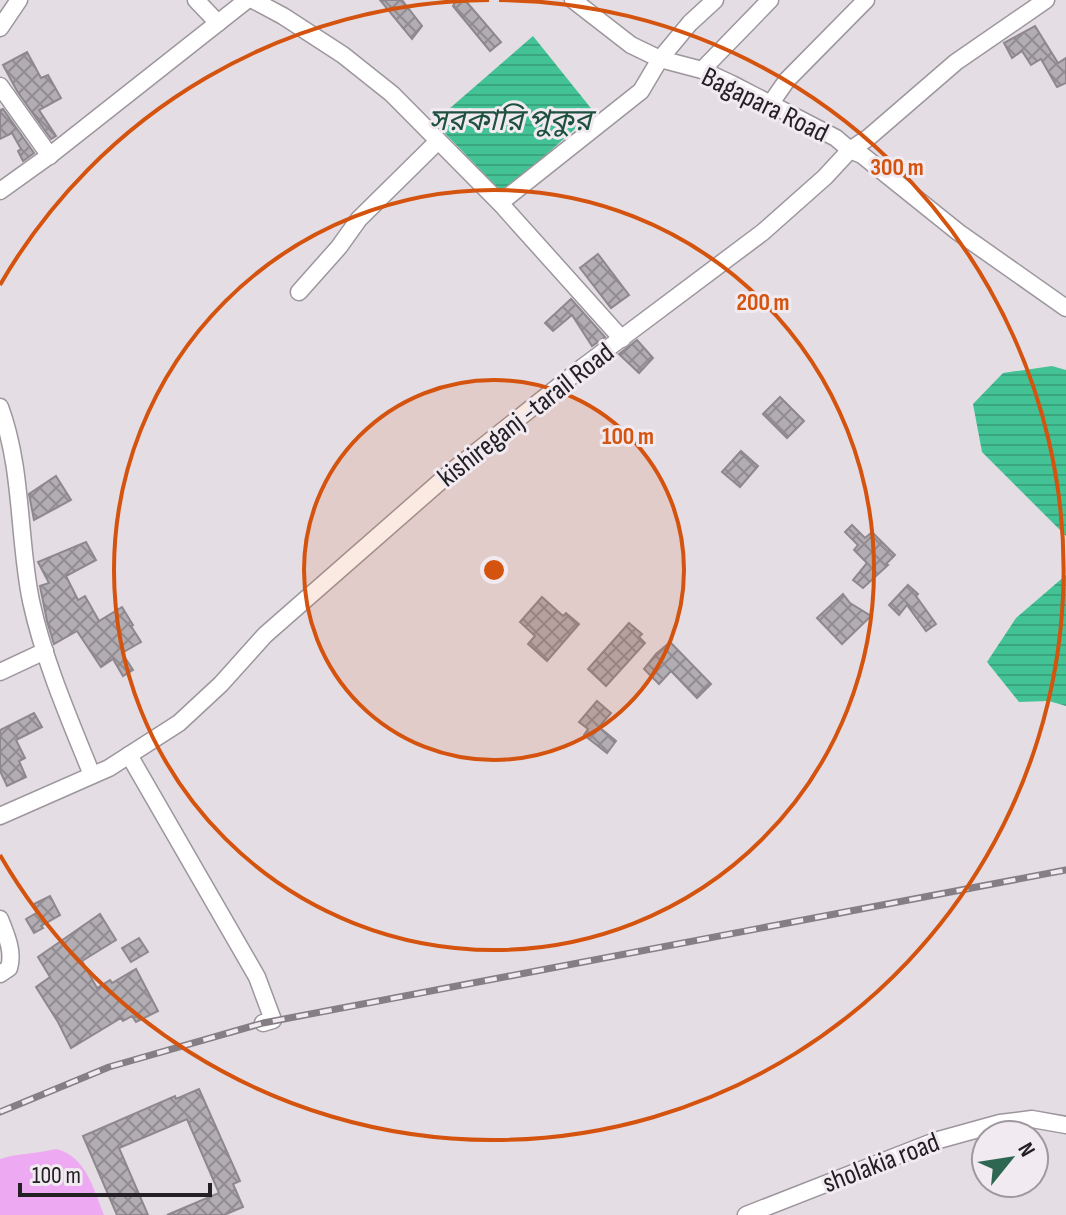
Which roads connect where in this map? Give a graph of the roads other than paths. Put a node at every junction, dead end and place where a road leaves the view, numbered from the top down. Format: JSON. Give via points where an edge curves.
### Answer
{"nodes":[{"id":1,"x":19,"y":0,"type":"edge"},
{"id":2,"x":196,"y":0,"type":"edge"},
{"id":3,"x":247,"y":0,"type":"edge"},
{"id":4,"x":253,"y":0,"type":"edge"},
{"id":5,"x":573,"y":0,"type":"edge"},
{"id":6,"x":715,"y":0,"type":"edge"},
{"id":7,"x":770,"y":0,"type":"edge"},
{"id":8,"x":866,"y":0,"type":"edge"},
{"id":9,"x":1046,"y":0,"type":"edge"},
{"id":10,"x":218,"y":23,"type":"junction"},
{"id":11,"x":0,"y":28,"type":"edge"},
{"id":12,"x":660,"y":59,"type":"junction"},
{"id":13,"x":702,"y":70,"type":"junction"},
{"id":14,"x":0,"y":86,"type":"edge"},
{"id":15,"x":771,"y":103,"type":"junction"},
{"id":16,"x":437,"y":142,"type":"junction"},
{"id":17,"x":850,"y":150,"type":"junction"},
{"id":18,"x":50,"y":156,"type":"junction"},
{"id":19,"x":0,"y":191,"type":"edge"},
{"id":20,"x":500,"y":203,"type":"junction"},
{"id":21,"x":299,"y":292,"type":"dead end"},
{"id":22,"x":1066,"y":308,"type":"edge"},
{"id":23,"x":622,"y":339,"type":"junction"},
{"id":24,"x":0,"y":407,"type":"edge"},
{"id":25,"x":45,"y":651,"type":"junction"},
{"id":26,"x":0,"y":672,"type":"edge"},
{"id":27,"x":129,"y":755,"type":"junction"},
{"id":28,"x":92,"y":775,"type":"junction"},
{"id":29,"x":0,"y":816,"type":"edge"},
{"id":30,"x":0,"y":919,"type":"edge"},
{"id":31,"x":0,"y":974,"type":"edge"},
{"id":32,"x":263,"y":1023,"type":"dead end"},
{"id":33,"x":1066,"y":1125,"type":"edge"},
{"id":34,"x":746,"y":1215,"type":"edge"}],
"edges":[{"from":1,"to":11,"type":"street"},
{"from":2,"to":10,"type":"street"},
{"from":3,"to":10,"type":"street"},
{"from":4,"to":16,"type":"street","via":[[343,55],[392,94]]},
{"from":5,"to":12,"type":"street","name":"Bagapara Road","via":[[631,45]]},
{"from":6,"to":12,"type":"street"},
{"from":7,"to":13,"type":"street"},
{"from":8,"to":15,"type":"street"},
{"from":9,"to":17,"type":"street","name":"kishireganj -tarail Road","via":[[956,62]]},
{"from":10,"to":18,"type":"street"},
{"from":12,"to":13,"type":"street","name":"Bagapara Road"},
{"from":12,"to":20,"type":"street","via":[[641,91]]},
{"from":13,"to":15,"type":"street","name":"Bagapara Road"},
{"from":14,"to":18,"type":"street"},
{"from":15,"to":17,"type":"street","name":"Bagapara Road"},
{"from":16,"to":20,"type":"street"},
{"from":16,"to":21,"type":"street","via":[[359,219]]},
{"from":17,"to":22,"type":"street","name":"Bagapara Road"},
{"from":17,"to":23,"type":"street","name":"kishireganj -tarail Road","via":[[763,232]]},
{"from":18,"to":19,"type":"street"},
{"from":20,"to":23,"type":"street"},
{"from":23,"to":27,"type":"street","name":"kishireganj -tarail Road","via":[[451,472],[289,613],[179,723]]},
{"from":24,"to":25,"type":"street","via":[[11,443],[31,599]]},
{"from":25,"to":26,"type":"street"},
{"from":25,"to":28,"type":"street"},
{"from":27,"to":28,"type":"street","name":"kishireganj -tarail Road"},
{"from":27,"to":32,"type":"street","via":[[257,977],[273,1020]]},
{"from":28,"to":29,"type":"street","name":"kishireganj -tarail Road"},
{"from":30,"to":31,"type":"street","via":[[11,953],[9,968]]},
{"from":33,"to":34,"type":"street","name":"sholakia road","via":[[1032,1119],[935,1141]]}]}
